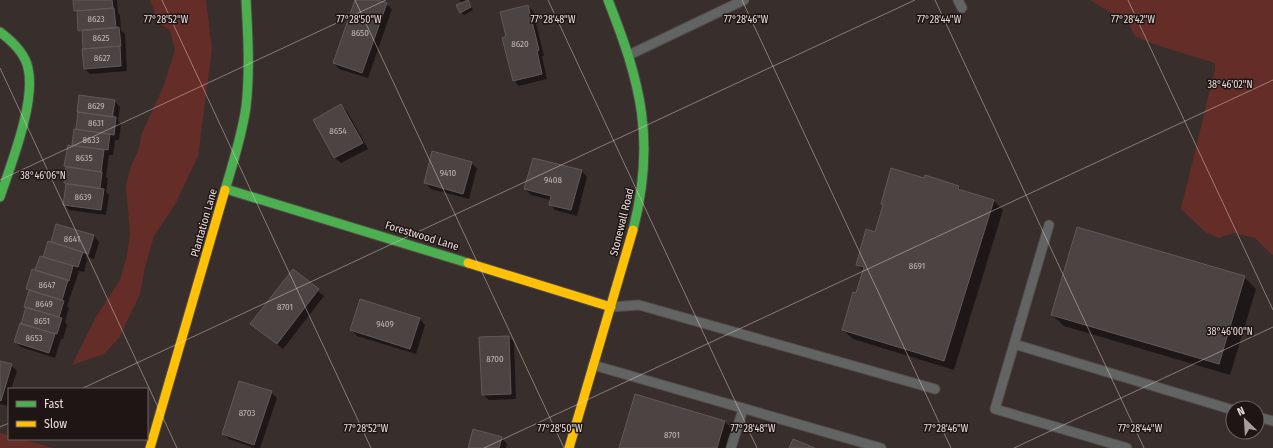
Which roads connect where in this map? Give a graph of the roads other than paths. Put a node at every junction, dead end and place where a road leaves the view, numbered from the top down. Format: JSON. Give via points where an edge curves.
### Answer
{"nodes":[{"id":1,"x":246,"y":0,"type":"edge"},
{"id":2,"x":608,"y":0,"type":"edge"},
{"id":3,"x":744,"y":0,"type":"edge"},
{"id":4,"x":0,"y":32,"type":"edge"},
{"id":5,"x":629,"y":55,"type":"junction"},
{"id":6,"x":226,"y":189,"type":"junction"},
{"id":7,"x":0,"y":197,"type":"edge"},
{"id":8,"x":1049,"y":226,"type":"dead end"},
{"id":9,"x":611,"y":307,"type":"junction"},
{"id":10,"x":1014,"y":344,"type":"junction"},
{"id":11,"x":593,"y":365,"type":"junction"},
{"id":12,"x":935,"y":389,"type":"dead end"},
{"id":13,"x":744,"y":408,"type":"junction"},
{"id":14,"x":1225,"y":408,"type":"edge"},
{"id":15,"x":150,"y":448,"type":"edge"},
{"id":16,"x":569,"y":448,"type":"edge"},
{"id":17,"x":731,"y":448,"type":"edge"},
{"id":18,"x":881,"y":448,"type":"edge"},
{"id":19,"x":1127,"y":448,"type":"edge"}],
"edges":[{"from":1,"to":6,"type":"street","name":"Plantation Lane","via":[[249,53],[246,107]]},
{"from":2,"to":5,"type":"street","name":"Stonewall Road"},
{"from":3,"to":5,"type":"lane"},
{"from":4,"to":7,"type":"street","via":[[20,51],[28,68],[30,86],[22,126]]},
{"from":5,"to":9,"type":"street","name":"Stonewall Road","via":[[641,98],[645,140],[644,182],[636,223]]},
{"from":6,"to":9,"type":"street","name":"Forestwood Lane"},
{"from":6,"to":15,"type":"street","name":"Plantation Lane"},
{"from":8,"to":10,"type":"lane"},
{"from":9,"to":11,"type":"street","name":"Stonewall Road"},
{"from":9,"to":12,"type":"lane","via":[[639,305]]},
{"from":10,"to":14,"type":"lane"},
{"from":10,"to":19,"type":"lane","via":[[995,409]]},
{"from":11,"to":13,"type":"lane"},
{"from":11,"to":16,"type":"street","name":"Stonewall Road"},
{"from":13,"to":17,"type":"lane"},
{"from":13,"to":18,"type":"lane"}]}
